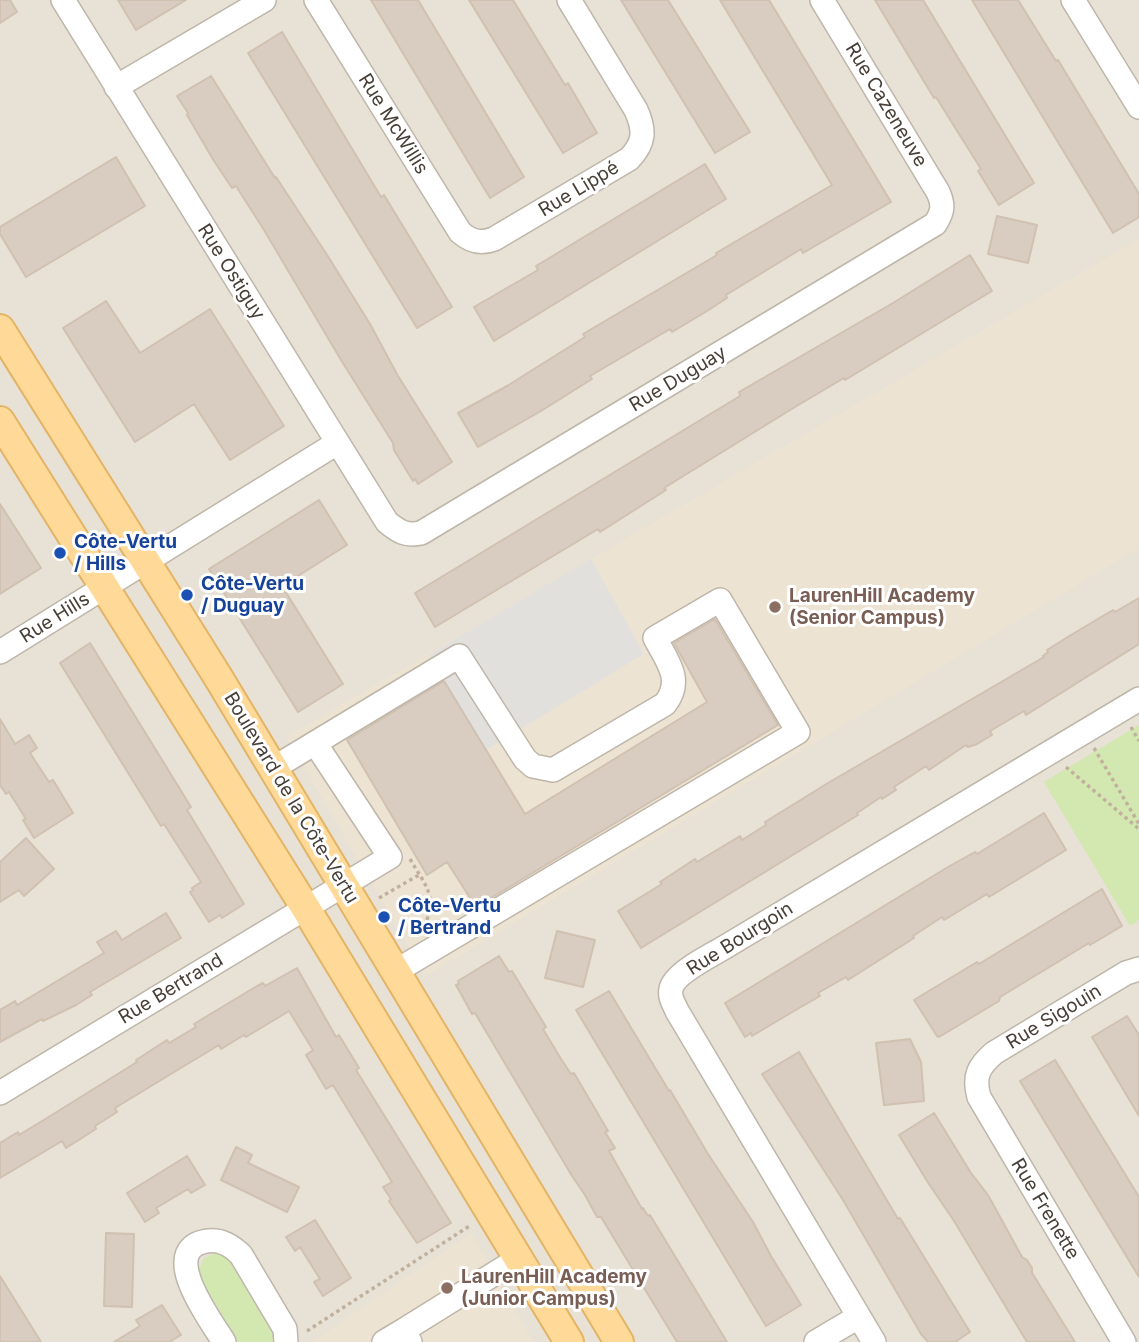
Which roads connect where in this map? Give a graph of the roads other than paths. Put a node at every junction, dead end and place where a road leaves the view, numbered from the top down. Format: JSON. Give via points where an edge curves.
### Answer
{"nodes":[{"id":1,"x":63,"y":0,"type":"edge"},
{"id":2,"x":264,"y":0,"type":"edge"},
{"id":3,"x":316,"y":0,"type":"edge"},
{"id":4,"x":569,"y":0,"type":"edge"},
{"id":5,"x":821,"y":0,"type":"edge"},
{"id":6,"x":1073,"y":0,"type":"edge"},
{"id":7,"x":117,"y":87,"type":"junction"},
{"id":8,"x":1139,"y":107,"type":"edge"},
{"id":9,"x":942,"y":213,"type":"joint"},
{"id":10,"x":476,"y":242,"type":"joint"},
{"id":11,"x":0,"y":329,"type":"edge"},
{"id":12,"x":0,"y":421,"type":"edge"},
{"id":13,"x":337,"y":443,"type":"junction"},
{"id":14,"x":408,"y":535,"type":"joint"},
{"id":15,"x":145,"y":561,"type":"junction"},
{"id":16,"x":104,"y":588,"type":"junction"},
{"id":17,"x":0,"y":652,"type":"edge"},
{"id":18,"x":1139,"y":699,"type":"edge"},
{"id":19,"x":315,"y":743,"type":"junction"},
{"id":20,"x":272,"y":769,"type":"junction"},
{"id":21,"x":343,"y":884,"type":"junction"},
{"id":22,"x":305,"y":907,"type":"junction"},
{"id":23,"x":1139,"y":969,"type":"edge"},
{"id":24,"x":396,"y":971,"type":"junction"},
{"id":25,"x":976,"y":1073,"type":"joint"},
{"id":26,"x":0,"y":1093,"type":"edge"},
{"id":27,"x":518,"y":1259,"type":"junction"},
{"id":28,"x":858,"y":1317,"type":"junction"},
{"id":29,"x":294,"y":1338,"type":"edge"},
{"id":30,"x":400,"y":1338,"type":"edge"},
{"id":31,"x":224,"y":1342,"type":"edge"},
{"id":32,"x":569,"y":1342,"type":"edge"},
{"id":33,"x":619,"y":1342,"type":"edge"},
{"id":34,"x":816,"y":1342,"type":"edge"},
{"id":35,"x":874,"y":1342,"type":"edge"},
{"id":36,"x":1124,"y":1342,"type":"edge"}],
"edges":[{"from":1,"to":7,"type":"street","name":"Rue Ostiguy"},
{"from":2,"to":7,"type":"street"},
{"from":3,"to":10,"type":"street","name":"Rue McWillis","via":[[460,232]]},
{"from":4,"to":10,"type":"street","name":"Rue Lippé","via":[[636,110],[642,124],[639,150],[494,239]]},
{"from":5,"to":9,"type":"street","name":"Rue Cazeneuve","via":[[938,192]]},
{"from":6,"to":8,"type":"street"},
{"from":7,"to":13,"type":"street","name":"Rue Ostiguy"},
{"from":9,"to":14,"type":"street","name":"Rue Duguay","via":[[916,237],[421,533]]},
{"from":11,"to":15,"type":"main road","name":"Boulevard de la Côte-Vertu"},
{"from":12,"to":16,"type":"main road"},
{"from":13,"to":14,"type":"street","name":"Rue Ostiguy","via":[[387,522]]},
{"from":13,"to":15,"type":"street"},
{"from":15,"to":16,"type":"street","name":"Rue Hills"},
{"from":15,"to":20,"type":"main road","name":"Boulevard de la Côte-Vertu"},
{"from":16,"to":17,"type":"street","name":"Rue Hills"},
{"from":16,"to":22,"type":"main road"},
{"from":18,"to":28,"type":"street","name":"Rue Bourgoin","via":[[687,971],[670,989],[677,1011]]},
{"from":19,"to":20,"type":"street"},
{"from":19,"to":21,"type":"street","name":"Rue Bertrand","via":[[390,857]]},
{"from":19,"to":24,"type":"street","via":[[459,656],[525,759],[533,766],[554,770],[665,704],[672,695],[674,673],[655,638],[720,600],[798,732]]},
{"from":20,"to":21,"type":"main road","name":"Boulevard de la Côte-Vertu"},
{"from":21,"to":22,"type":"street","name":"Rue Bertrand"},
{"from":21,"to":24,"type":"main road","name":"Boulevard de la Côte-Vertu"},
{"from":22,"to":26,"type":"street","name":"Rue Bertrand"},
{"from":22,"to":27,"type":"main road"},
{"from":23,"to":25,"type":"street","name":"Rue Sigouin","via":[[995,1053]]},
{"from":24,"to":33,"type":"main road","name":"Boulevard de la Côte-Vertu"},
{"from":25,"to":36,"type":"street","name":"Rue Frenette","via":[[979,1097]]},
{"from":27,"to":30,"type":"street"},
{"from":27,"to":32,"type":"main road"},
{"from":28,"to":34,"type":"street"},
{"from":28,"to":35,"type":"street","name":"Rue Bourgoin"},
{"from":29,"to":31,"type":"street","via":[[232,1245],[205,1241],[187,1256],[185,1270]]}]}
